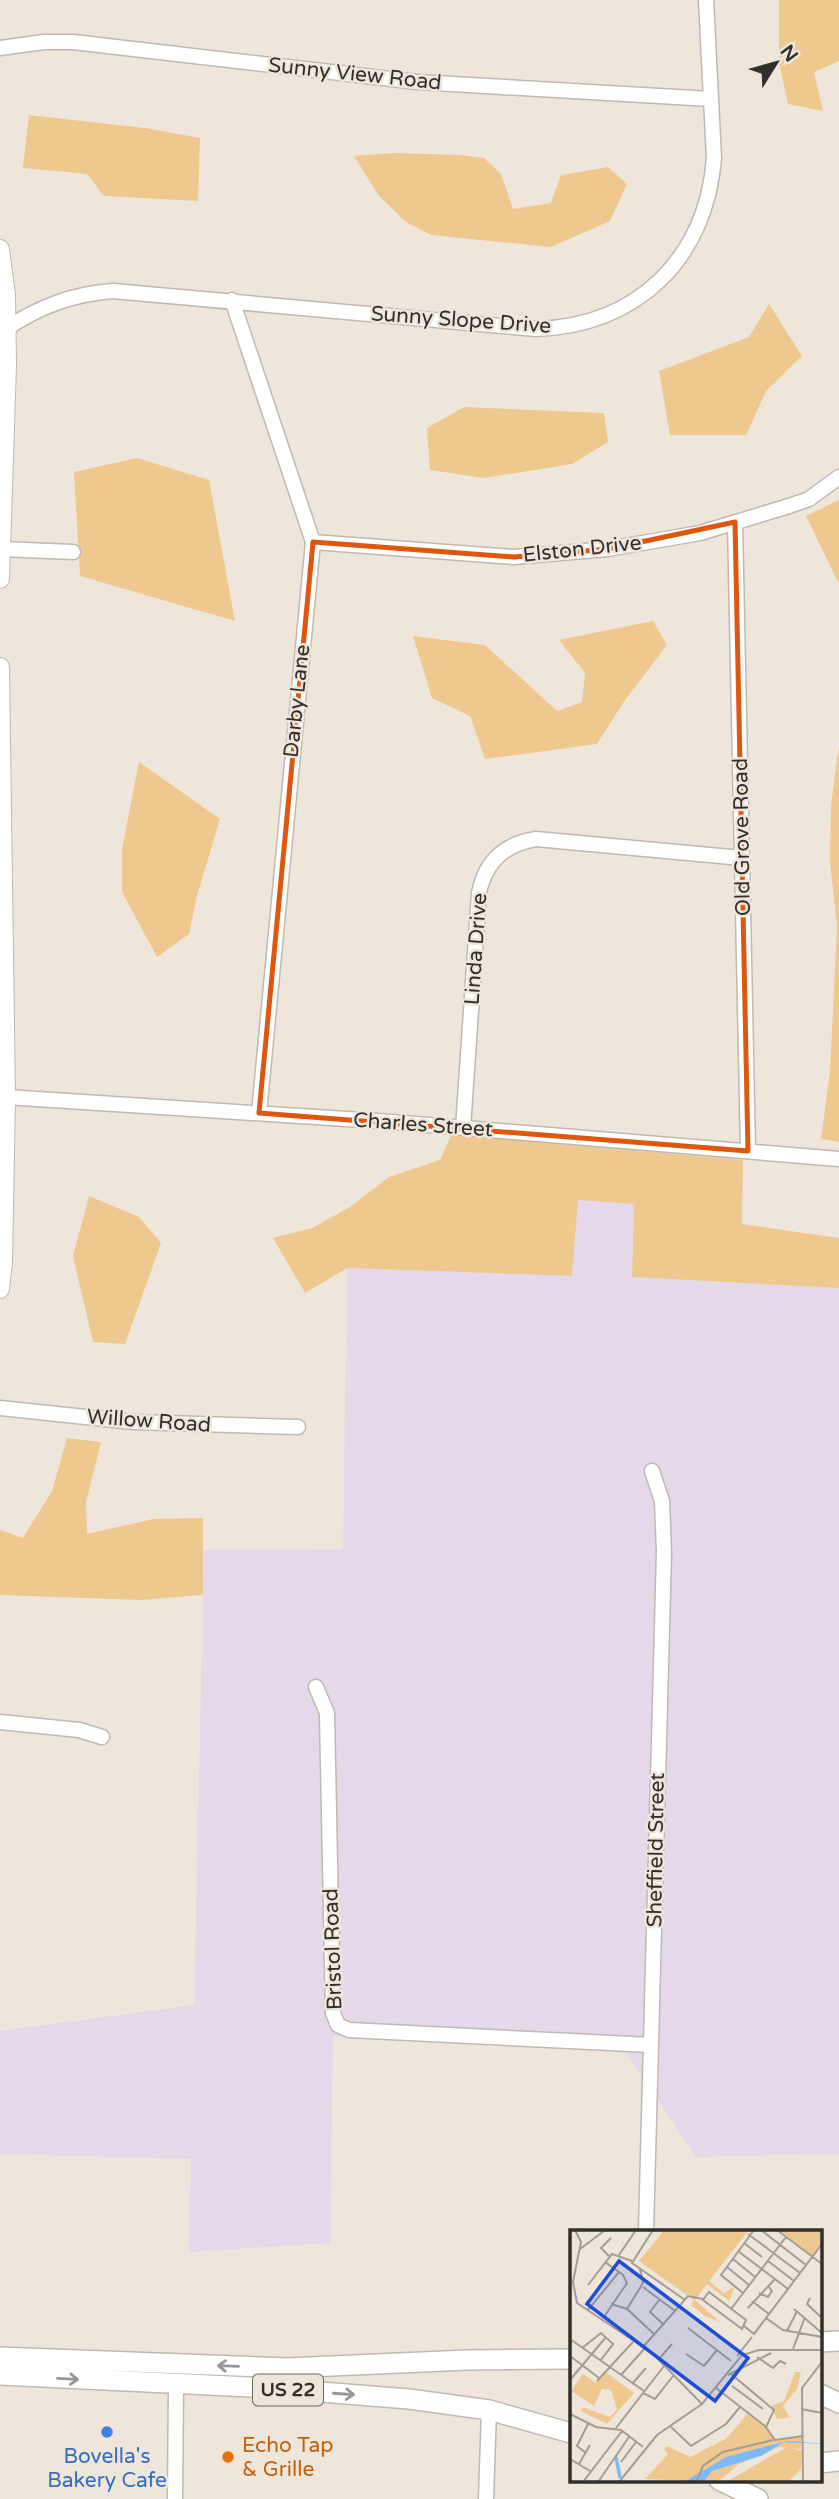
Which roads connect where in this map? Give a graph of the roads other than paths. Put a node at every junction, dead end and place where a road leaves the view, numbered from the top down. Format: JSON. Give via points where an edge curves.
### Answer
{"nodes":[{"id":1,"x":706,"y":0,"type":"edge"},
{"id":2,"x":0,"y":48,"type":"edge"},
{"id":3,"x":711,"y":99,"type":"junction"},
{"id":4,"x":1,"y":254,"type":"edge"},
{"id":5,"x":232,"y":300,"type":"junction"},
{"id":6,"x":6,"y":329,"type":"junction"},
{"id":7,"x":839,"y":477,"type":"edge"},
{"id":8,"x":735,"y":522,"type":"junction"},
{"id":9,"x":313,"y":542,"type":"junction"},
{"id":10,"x":1,"y":549,"type":"edge"},
{"id":11,"x":73,"y":552,"type":"dead end"},
{"id":12,"x":0,"y":579,"type":"edge"},
{"id":13,"x":0,"y":667,"type":"edge"},
{"id":14,"x":742,"y":858,"type":"junction"},
{"id":15,"x":1,"y":926,"type":"edge"},
{"id":16,"x":6,"y":1097,"type":"junction"},
{"id":17,"x":259,"y":1113,"type":"junction"},
{"id":18,"x":463,"y":1128,"type":"junction"},
{"id":19,"x":2,"y":1134,"type":"edge"},
{"id":20,"x":748,"y":1151,"type":"junction"},
{"id":21,"x":839,"y":1159,"type":"edge"},
{"id":22,"x":0,"y":1289,"type":"edge"},
{"id":23,"x":0,"y":1408,"type":"edge"},
{"id":24,"x":298,"y":1427,"type":"dead end"},
{"id":25,"x":652,"y":1471,"type":"dead end"},
{"id":26,"x":316,"y":1687,"type":"dead end"},
{"id":27,"x":0,"y":1722,"type":"edge"},
{"id":28,"x":102,"y":1737,"type":"dead end"},
{"id":29,"x":651,"y":2045,"type":"junction"},
{"id":30,"x":646,"y":2230,"type":"edge"},
{"id":31,"x":570,"y":2349,"type":"edge"},
{"id":32,"x":0,"y":2357,"type":"edge"},
{"id":33,"x":570,"y":2359,"type":"edge"},
{"id":34,"x":467,"y":2361,"type":"junction"},
{"id":35,"x":0,"y":2375,"type":"edge"},
{"id":36,"x":176,"y":2385,"type":"junction"},
{"id":37,"x":822,"y":2395,"type":"edge"},
{"id":38,"x":839,"y":2403,"type":"edge"},
{"id":39,"x":489,"y":2410,"type":"junction"},
{"id":40,"x":570,"y":2433,"type":"edge"},
{"id":41,"x":723,"y":2482,"type":"edge"},
{"id":42,"x":175,"y":2499,"type":"edge"},
{"id":43,"x":486,"y":2499,"type":"edge"},
{"id":44,"x":758,"y":2499,"type":"edge"}],
"edges":[{"from":1,"to":3,"type":"street","name":"Sunny Slope Drive"},
{"from":2,"to":3,"type":"street","name":"Sunny View Road","via":[[73,42],[417,82]]},
{"from":3,"to":5,"type":"street","name":"Sunny Slope Drive","via":[[712,177],[697,229],[660,280],[607,315],[572,326],[536,329]]},
{"from":4,"to":6,"type":"main road"},
{"from":5,"to":6,"type":"street","name":"Sunny Slope Drive","via":[[94,292],[49,304]]},
{"from":5,"to":9,"type":"street","name":"Darby Lane"},
{"from":6,"to":10,"type":"main road"},
{"from":7,"to":8,"type":"street","name":"Elston Drive","via":[[808,499]]},
{"from":8,"to":9,"type":"street","name":"Elston Drive","via":[[608,550],[514,557]]},
{"from":8,"to":14,"type":"street","name":"Old Grove Road"},
{"from":9,"to":17,"type":"street","name":"Darby Lane"},
{"from":10,"to":11,"type":"street"},
{"from":10,"to":12,"type":"main road"},
{"from":13,"to":15,"type":"main road"},
{"from":14,"to":18,"type":"street","name":"Linda Drive","via":[[536,839],[512,845],[493,860],[479,893]]},
{"from":14,"to":20,"type":"street","name":"Old Grove Road"},
{"from":15,"to":16,"type":"main road"},
{"from":16,"to":17,"type":"street","name":"Charles Street"},
{"from":16,"to":19,"type":"main road"},
{"from":17,"to":18,"type":"street","name":"Charles Street"},
{"from":18,"to":20,"type":"street","name":"Charles Street"},
{"from":19,"to":22,"type":"main road"},
{"from":20,"to":21,"type":"street","name":"Charles Street"},
{"from":23,"to":24,"type":"street","name":"Willow Road","via":[[133,1422]]},
{"from":25,"to":29,"type":"street","name":"Sheffield Street","via":[[662,1501],[664,1552]]},
{"from":26,"to":29,"type":"street","name":"Bristol Road","via":[[327,1713],[333,2013],[338,2025],[349,2030]]},
{"from":27,"to":28,"type":"street","via":[[79,1730]]},
{"from":29,"to":30,"type":"street","name":"Sheffield Street"},
{"from":31,"to":34,"type":"highway"},
{"from":34,"to":32,"type":"highway","number":"US 22","one_way":true,"via":[[287,2368]]},
{"from":33,"to":34,"type":"highway","number":"US 22"},
{"from":35,"to":36,"type":"highway","number":"US 22","one_way":true},
{"from":36,"to":39,"type":"highway","number":"US 22","one_way":true,"via":[[409,2399]]},
{"from":36,"to":42,"type":"street"},
{"from":37,"to":38,"type":"highway"},
{"from":39,"to":40,"type":"highway","number":"US 22"},
{"from":39,"to":43,"type":"street"},
{"from":41,"to":44,"type":"highway"}]}
